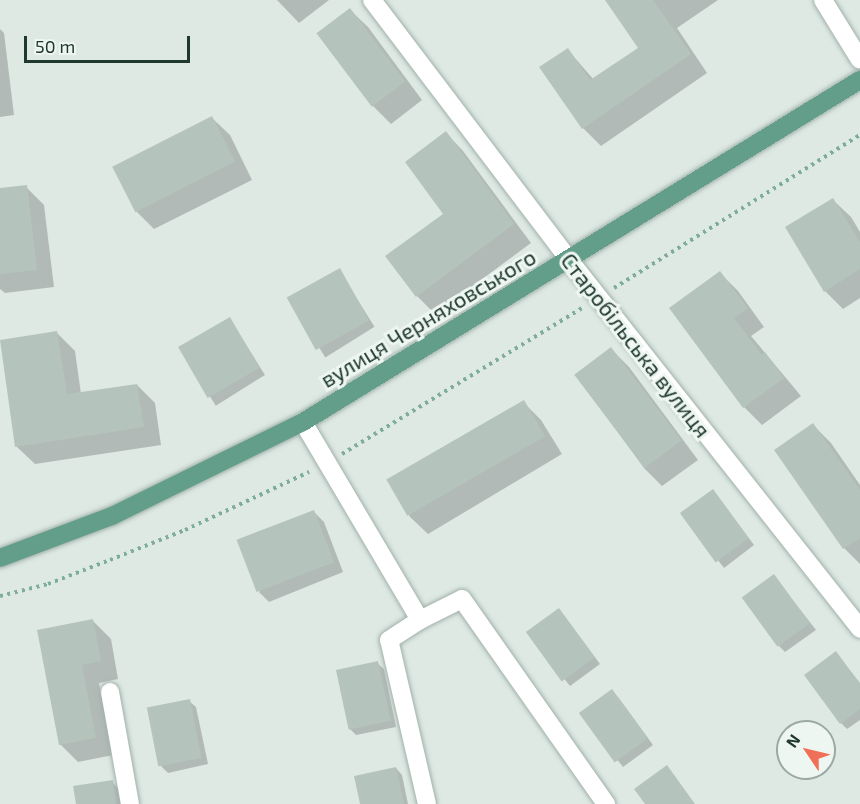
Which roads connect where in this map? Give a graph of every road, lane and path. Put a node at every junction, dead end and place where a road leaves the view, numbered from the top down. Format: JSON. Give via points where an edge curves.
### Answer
{"nodes":[{"id":1,"x":372,"y":0,"type":"edge"},
{"id":2,"x":823,"y":0,"type":"edge"},
{"id":3,"x":860,"y":60,"type":"edge"},
{"id":4,"x":860,"y":80,"type":"edge"},
{"id":5,"x":860,"y":135,"type":"edge"},
{"id":6,"x":569,"y":260,"type":"junction"},
{"id":7,"x":599,"y":297,"type":"junction"},
{"id":8,"x":303,"y":422,"type":"junction"},
{"id":9,"x":327,"y":463,"type":"junction"},
{"id":10,"x":0,"y":558,"type":"edge"},
{"id":11,"x":0,"y":596,"type":"edge"},
{"id":12,"x":420,"y":620,"type":"junction"},
{"id":13,"x":860,"y":629,"type":"edge"},
{"id":14,"x":110,"y":692,"type":"dead end"},
{"id":15,"x":130,"y":804,"type":"edge"},
{"id":16,"x":427,"y":804,"type":"edge"},
{"id":17,"x":606,"y":804,"type":"edge"}],
"edges":[{"from":1,"to":6,"type":"street","name":"Старобільська вулиця"},
{"from":2,"to":3,"type":"street"},
{"from":4,"to":6,"type":"main road","name":"вулиця Черняховського"},
{"from":5,"to":7,"type":"path"},
{"from":6,"to":7,"type":"street","name":"Старобільська вулиця"},
{"from":6,"to":8,"type":"main road","name":"вулиця Черняховського"},
{"from":7,"to":9,"type":"path"},
{"from":7,"to":13,"type":"street","name":"Старобільська вулиця"},
{"from":8,"to":9,"type":"street"},
{"from":8,"to":10,"type":"main road","name":"вулиця Черняховського","via":[[112,516]]},
{"from":9,"to":11,"type":"path","via":[[185,530],[48,584]]},
{"from":9,"to":12,"type":"street"},
{"from":12,"to":16,"type":"street","via":[[389,640]]},
{"from":12,"to":17,"type":"street","via":[[462,599]]},
{"from":14,"to":15,"type":"street"}]}
